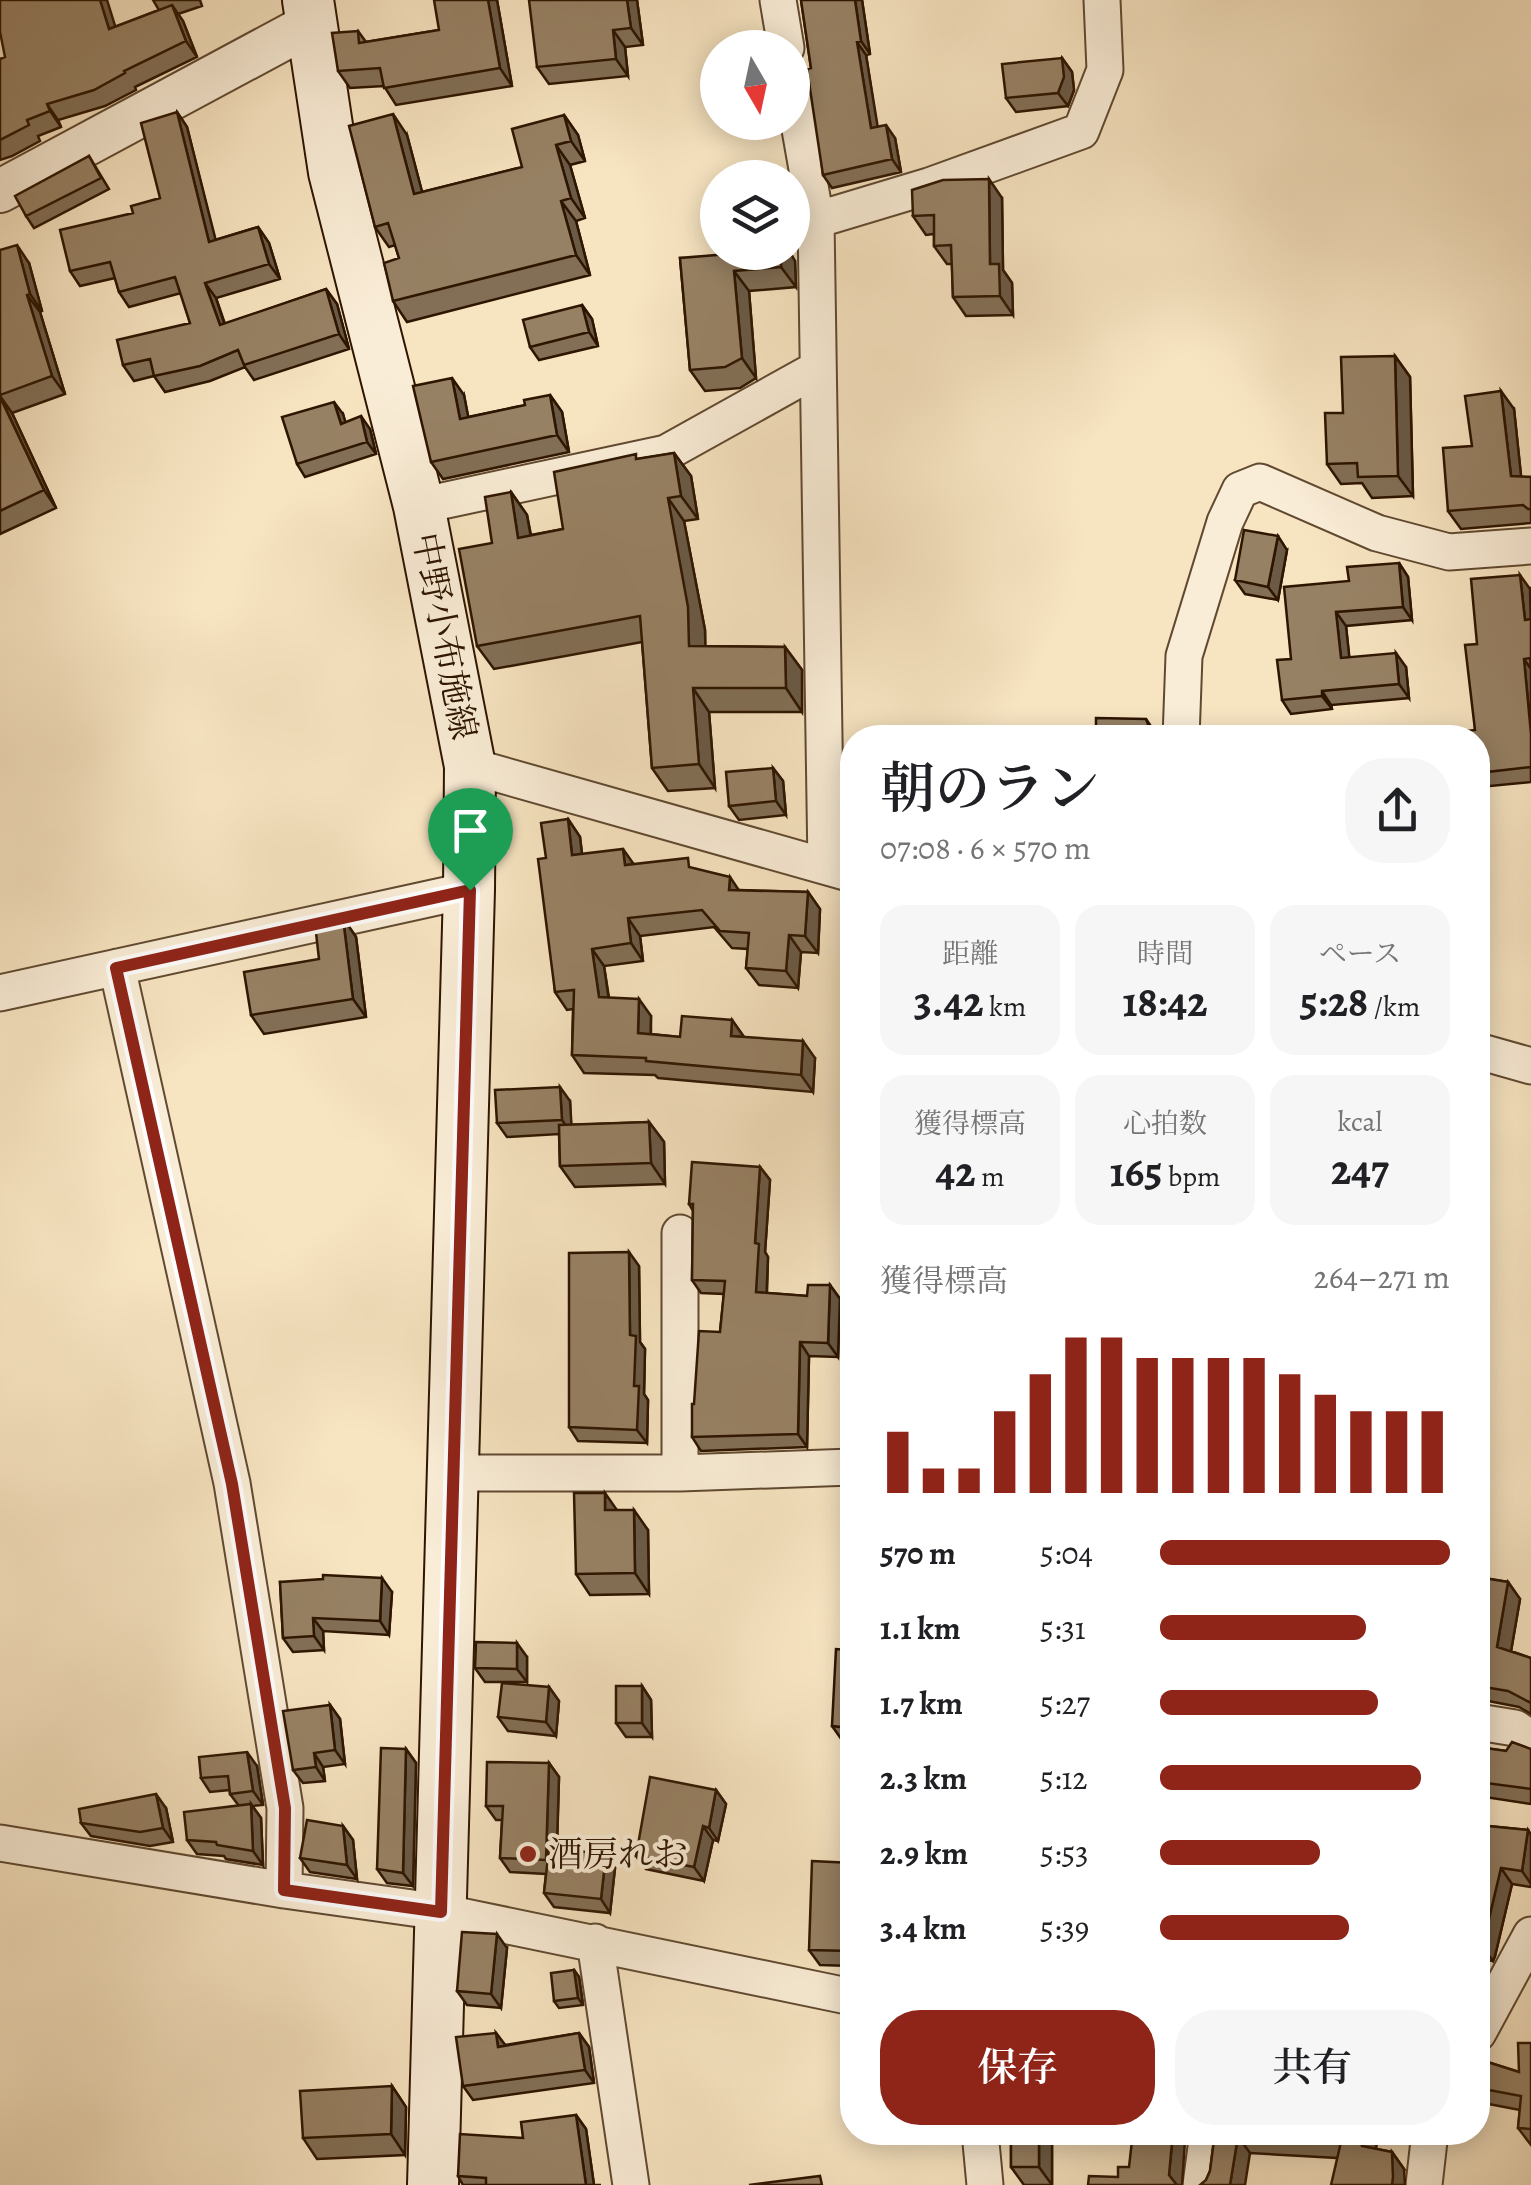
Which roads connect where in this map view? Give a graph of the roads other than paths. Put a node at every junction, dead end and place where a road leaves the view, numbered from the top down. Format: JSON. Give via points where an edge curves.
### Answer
{"nodes":[{"id":1,"x":778,"y":0,"type":"edge"},
{"id":2,"x":1102,"y":0,"type":"edge"},
{"id":3,"x":308,"y":12,"type":"edge"},
{"id":4,"x":783,"y":30,"type":"edge"},
{"id":5,"x":802,"y":140,"type":"edge"},
{"id":6,"x":0,"y":190,"type":"edge"},
{"id":7,"x":816,"y":220,"type":"junction"},
{"id":8,"x":818,"y":369,"type":"junction"},
{"id":9,"x":419,"y":506,"type":"junction"},
{"id":10,"x":1531,"y":546,"type":"edge"},
{"id":11,"x":1181,"y":725,"type":"edge"},
{"id":12,"x":470,"y":766,"type":"junction"},
{"id":13,"x":839,"y":870,"type":"edge"},
{"id":14,"x":470,"y":890,"type":"junction"},
{"id":15,"x":116,"y":968,"type":"junction"},
{"id":16,"x":0,"y":993,"type":"edge"},
{"id":17,"x":1490,"y":1054,"type":"edge"},
{"id":18,"x":1531,"y":1066,"type":"edge"},
{"id":19,"x":680,"y":1233,"type":"dead end"},
{"id":20,"x":840,"y":1468,"type":"edge"},
{"id":21,"x":680,"y":1472,"type":"junction"},
{"id":22,"x":451,"y":1474,"type":"junction"},
{"id":23,"x":1490,"y":1724,"type":"edge"},
{"id":24,"x":1531,"y":1738,"type":"edge"},
{"id":25,"x":0,"y":1844,"type":"edge"},
{"id":26,"x":284,"y":1890,"type":"junction"},
{"id":27,"x":441,"y":1912,"type":"junction"},
{"id":28,"x":1531,"y":1935,"type":"edge"},
{"id":29,"x":595,"y":1942,"type":"junction"},
{"id":30,"x":840,"y":1994,"type":"edge"},
{"id":31,"x":1490,"y":2011,"type":"edge"},
{"id":32,"x":981,"y":2145,"type":"edge"},
{"id":33,"x":1207,"y":2145,"type":"edge"},
{"id":34,"x":1429,"y":2145,"type":"edge"},
{"id":35,"x":434,"y":2185,"type":"edge"},
{"id":36,"x":631,"y":2185,"type":"edge"},
{"id":37,"x":985,"y":2185,"type":"edge"},
{"id":38,"x":1202,"y":2185,"type":"edge"},
{"id":39,"x":1424,"y":2185,"type":"edge"}],
"edges":[{"from":1,"to":4,"type":"street"},
{"from":2,"to":7,"type":"street","via":[[1105,70],[1080,131]]},
{"from":3,"to":6,"type":"street"},
{"from":3,"to":9,"type":"main road","name":"中野小布施線","via":[[334,172]]},
{"from":5,"to":7,"type":"street"},
{"from":7,"to":8,"type":"street"},
{"from":8,"to":9,"type":"street","via":[[666,453]]},
{"from":8,"to":13,"type":"street"},
{"from":9,"to":12,"type":"main road","name":"中野小布施線"},
{"from":10,"to":11,"type":"street","via":[[1448,552],[1377,533],[1260,482],[1240,490],[1184,656]]},
{"from":12,"to":13,"type":"street"},
{"from":12,"to":14,"type":"main road","name":"中野小布施線"},
{"from":14,"to":15,"type":"street"},
{"from":14,"to":22,"type":"main road","name":"中野小布施線"},
{"from":15,"to":16,"type":"street"},
{"from":15,"to":26,"type":"street","via":[[232,1484],[285,1808]]},
{"from":17,"to":18,"type":"street"},
{"from":19,"to":21,"type":"street"},
{"from":20,"to":21,"type":"street"},
{"from":21,"to":22,"type":"street"},
{"from":22,"to":27,"type":"main road","name":"中野小布施線"},
{"from":23,"to":24,"type":"street"},
{"from":25,"to":26,"type":"street"},
{"from":26,"to":27,"type":"street"},
{"from":27,"to":29,"type":"street"},
{"from":27,"to":35,"type":"main road","name":"中野小布施線"},
{"from":28,"to":31,"type":"street"},
{"from":29,"to":30,"type":"street"},
{"from":29,"to":36,"type":"street"},
{"from":32,"to":37,"type":"street"},
{"from":33,"to":38,"type":"street"},
{"from":34,"to":39,"type":"street"}]}
